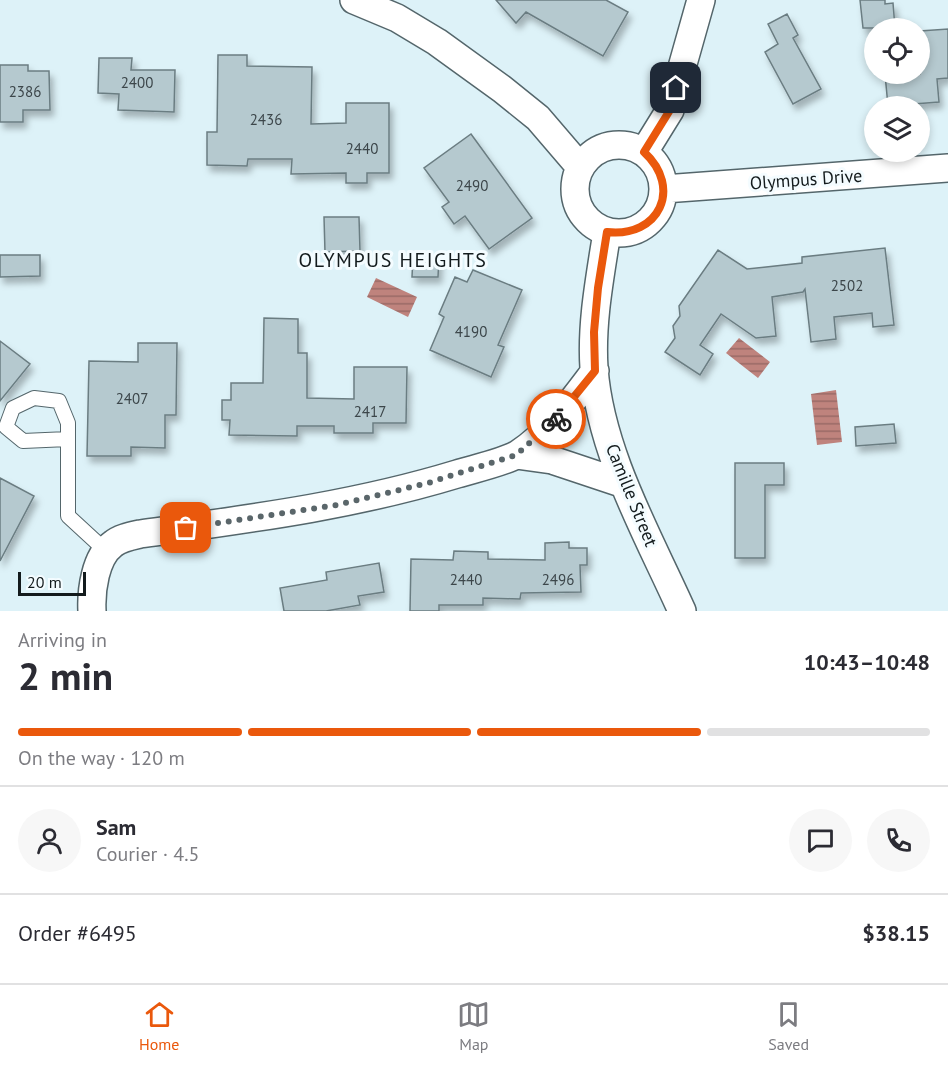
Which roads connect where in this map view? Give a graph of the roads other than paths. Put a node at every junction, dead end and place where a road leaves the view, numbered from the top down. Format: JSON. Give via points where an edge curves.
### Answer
{"nodes":[{"id":1,"x":354,"y":0,"type":"edge"},
{"id":2,"x":701,"y":0,"type":"edge"},
{"id":3,"x":644,"y":152,"type":"junction"},
{"id":4,"x":580,"y":167,"type":"junction"},
{"id":5,"x":948,"y":168,"type":"edge"},
{"id":6,"x":664,"y":189,"type":"junction"},
{"id":7,"x":607,"y":232,"type":"junction"},
{"id":8,"x":595,"y":371,"type":"junction"},
{"id":9,"x":68,"y":439,"type":"junction"},
{"id":10,"x":516,"y":455,"type":"junction"},
{"id":11,"x":624,"y":484,"type":"junction"},
{"id":12,"x":106,"y":551,"type":"junction"},
{"id":13,"x":92,"y":611,"type":"edge"},
{"id":14,"x":682,"y":611,"type":"edge"}],
"edges":[{"from":1,"to":4,"type":"street","via":[[397,18],[502,88],[538,118]]},
{"from":2,"to":3,"type":"street","via":[[670,110]]},
{"from":3,"to":4,"type":"street","via":[[616,144],[590,155]]},
{"from":3,"to":6,"type":"street","via":[[655,162]]},
{"from":4,"to":7,"type":"street","via":[[574,193],[578,206],[595,227]]},
{"from":5,"to":6,"type":"street","name":"Olympus Drive"},
{"from":6,"to":7,"type":"street","via":[[656,215],[646,225],[621,234]]},
{"from":7,"to":8,"type":"street","name":"Camille Street","via":[[594,332]]},
{"from":8,"to":10,"type":"street","via":[[553,422]]},
{"from":8,"to":11,"type":"street","name":"Camille Street","via":[[606,430]]},
{"from":9,"to":9,"type":"lane","via":[[68,423],[59,401],[34,398],[13,408],[6,427],[23,441]]},
{"from":9,"to":12,"type":"lane","via":[[68,516]]},
{"from":10,"to":11,"type":"street","via":[[552,460]]},
{"from":10,"to":12,"type":"street","via":[[356,501],[130,536]]},
{"from":11,"to":14,"type":"street","name":"Camille Street"},
{"from":12,"to":13,"type":"street","via":[[98,570]]}]}
